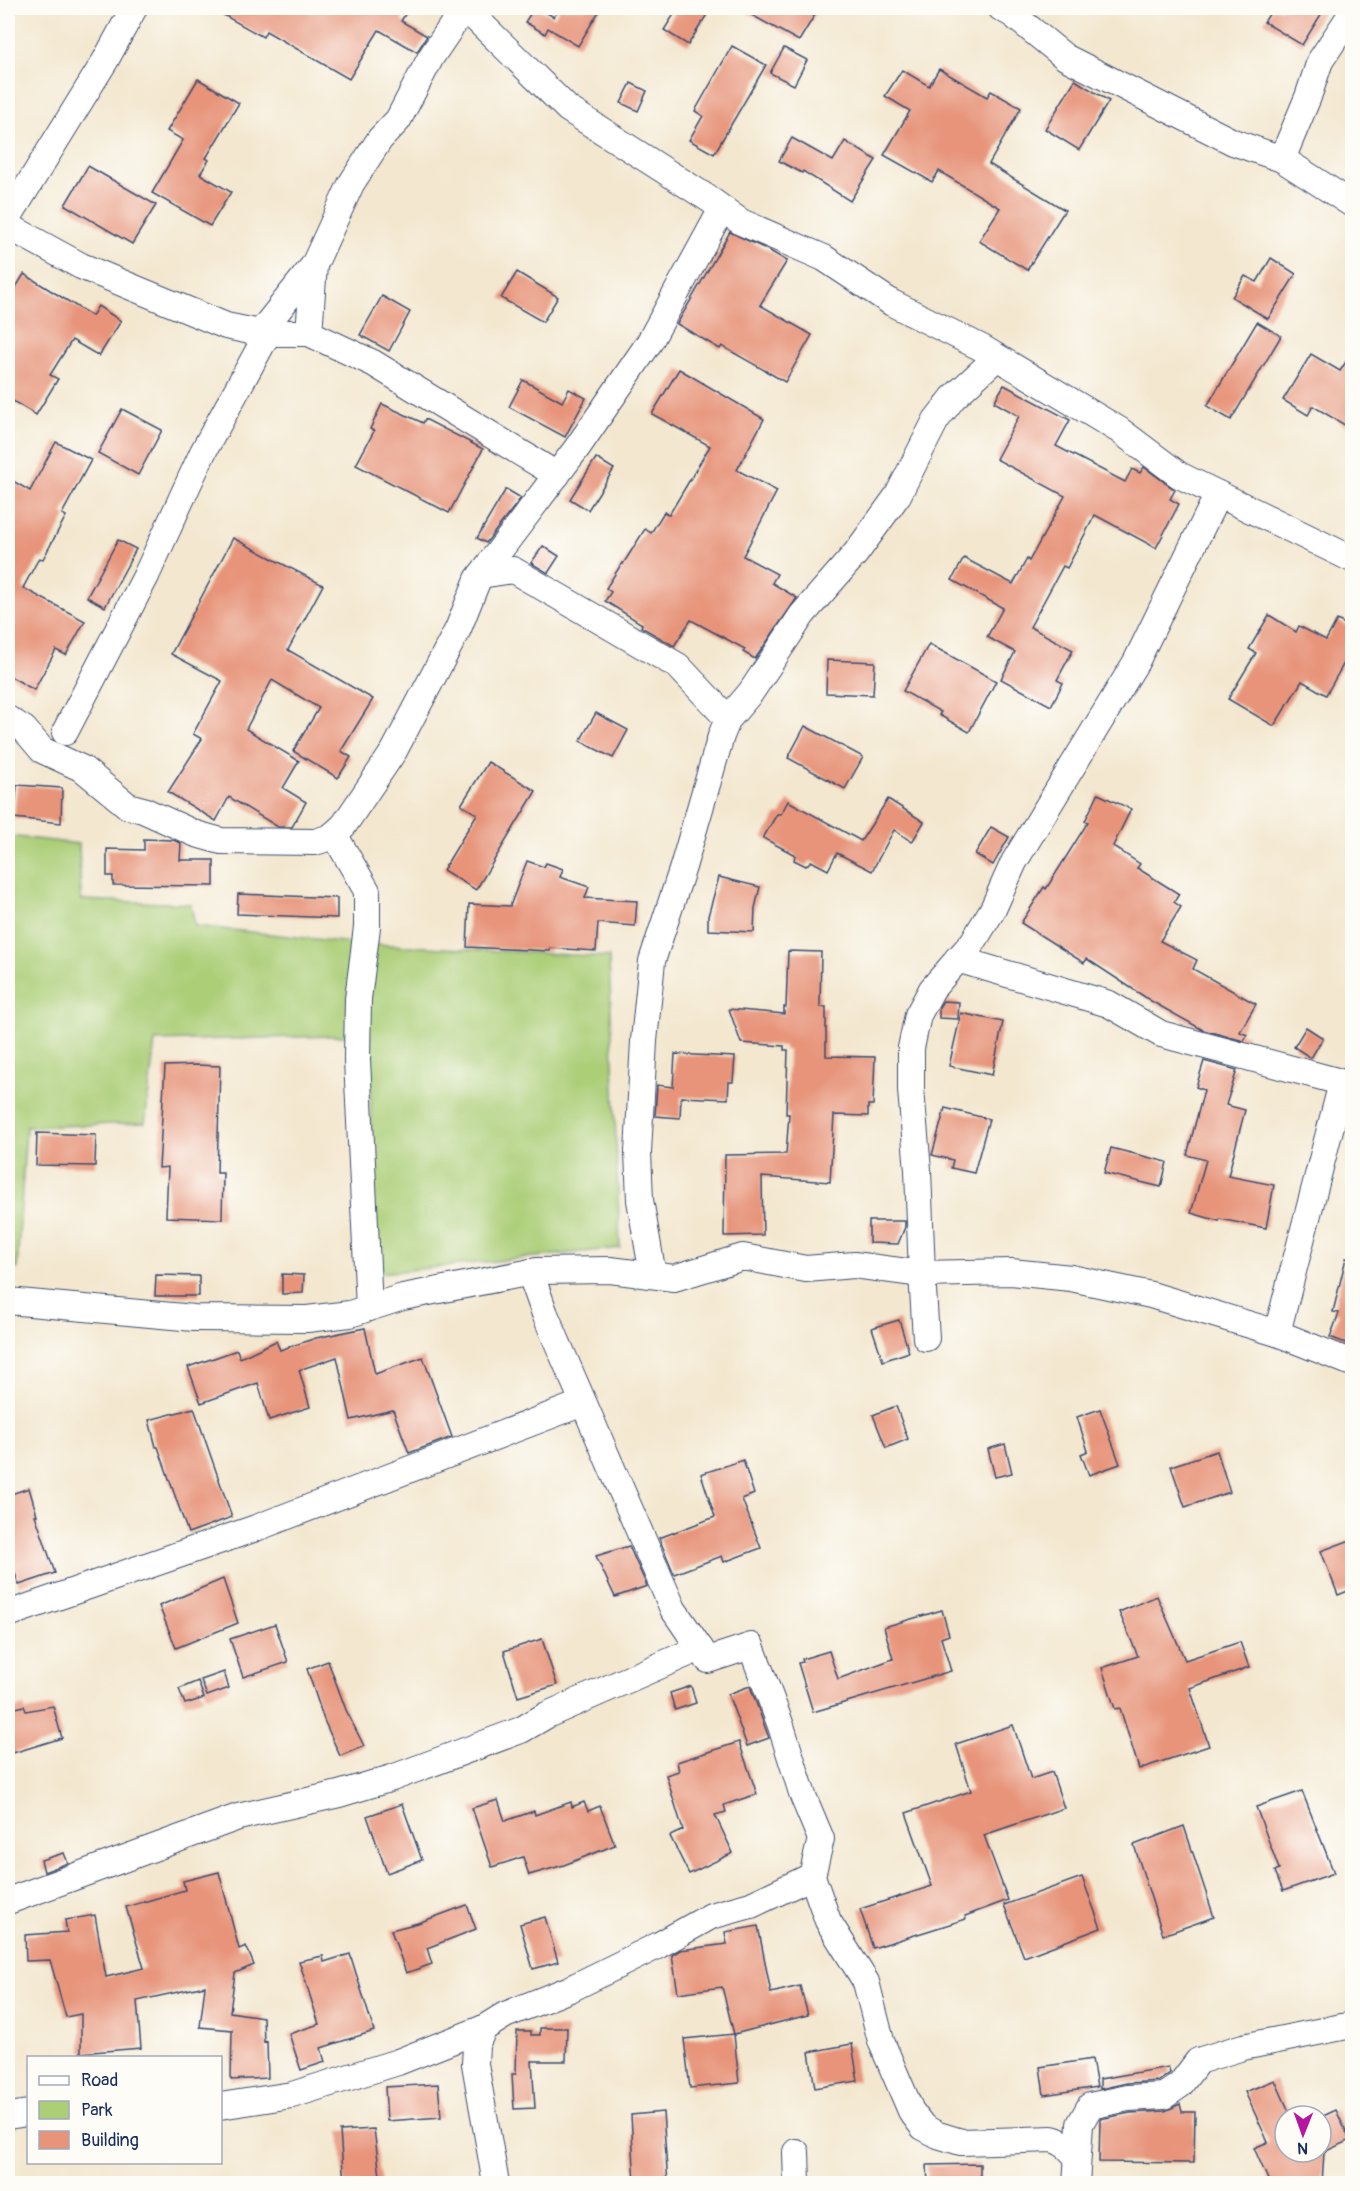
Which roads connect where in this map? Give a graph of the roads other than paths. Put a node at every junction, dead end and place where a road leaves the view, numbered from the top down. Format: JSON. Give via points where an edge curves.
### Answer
{"nodes":[{"id":1,"x":134,"y":8,"type":"edge"},
{"id":2,"x":465,"y":8,"type":"edge"},
{"id":3,"x":1001,"y":8,"type":"edge"},
{"id":4,"x":1353,"y":13,"type":"edge"},
{"id":5,"x":1282,"y":159,"type":"junction"},
{"id":6,"x":1353,"y":204,"type":"edge"},
{"id":7,"x":722,"y":208,"type":"junction"},
{"id":8,"x":8,"y":218,"type":"edge"},
{"id":9,"x":8,"y":226,"type":"edge"},
{"id":10,"x":314,"y":265,"type":"junction"},
{"id":11,"x":264,"y":333,"type":"junction"},
{"id":12,"x":309,"y":333,"type":"junction"},
{"id":13,"x":997,"y":357,"type":"junction"},
{"id":14,"x":557,"y":475,"type":"junction"},
{"id":15,"x":1218,"y":494,"type":"junction"},
{"id":16,"x":508,"y":539,"type":"junction"},
{"id":17,"x":1353,"y":559,"type":"edge"},
{"id":18,"x":513,"y":570,"type":"junction"},
{"id":19,"x":481,"y":575,"type":"junction"},
{"id":20,"x":8,"y":719,"type":"edge"},
{"id":21,"x":728,"y":719,"type":"junction"},
{"id":22,"x":65,"y":732,"type":"junction"},
{"id":23,"x":30,"y":737,"type":"junction"},
{"id":24,"x":83,"y":769,"type":"junction"},
{"id":25,"x":334,"y":834,"type":"junction"},
{"id":26,"x":957,"y":959,"type":"junction"},
{"id":27,"x":1347,"y":1085,"type":"edge"},
{"id":28,"x":530,"y":1272,"type":"junction"},
{"id":29,"x":921,"y":1274,"type":"junction"},
{"id":30,"x":653,"y":1275,"type":"junction"},
{"id":31,"x":8,"y":1301,"type":"edge"},
{"id":32,"x":369,"y":1308,"type":"junction"},
{"id":33,"x":1276,"y":1333,"type":"junction"},
{"id":34,"x":926,"y":1338,"type":"dead end"},
{"id":35,"x":1353,"y":1363,"type":"edge"},
{"id":36,"x":583,"y":1403,"type":"junction"},
{"id":37,"x":8,"y":1614,"type":"edge"},
{"id":38,"x":700,"y":1648,"type":"junction"},
{"id":39,"x":812,"y":1876,"type":"junction"},
{"id":40,"x":8,"y":1901,"type":"edge"},
{"id":41,"x":1353,"y":2025,"type":"edge"},
{"id":42,"x":484,"y":2028,"type":"junction"},
{"id":43,"x":222,"y":2106,"type":"edge"},
{"id":44,"x":27,"y":2113,"type":"edge"},
{"id":45,"x":8,"y":2116,"type":"edge"},
{"id":46,"x":1072,"y":2145,"type":"junction"},
{"id":47,"x":796,"y":2152,"type":"dead end"},
{"id":48,"x":496,"y":2184,"type":"edge"},
{"id":49,"x":797,"y":2184,"type":"edge"},
{"id":50,"x":1076,"y":2184,"type":"edge"}],
"edges":[{"from":1,"to":8,"type":"street"},
{"from":2,"to":7,"type":"street","via":[[568,109]]},
{"from":2,"to":10,"type":"street","via":[[431,57],[398,120],[380,139],[351,184]]},
{"from":3,"to":5,"type":"street","via":[[1065,57],[1233,141]]},
{"from":4,"to":5,"type":"street","via":[[1320,61]]},
{"from":5,"to":6,"type":"street"},
{"from":7,"to":13,"type":"street","via":[[741,222],[824,258],[892,303]]},
{"from":7,"to":14,"type":"street","via":[[649,343]]},
{"from":9,"to":11,"type":"street","via":[[81,266],[226,326]]},
{"from":10,"to":11,"type":"street"},
{"from":10,"to":12,"type":"street"},
{"from":11,"to":12,"type":"street"},
{"from":11,"to":22,"type":"street"},
{"from":12,"to":14,"type":"street","via":[[373,363]]},
{"from":13,"to":15,"type":"street","via":[[1119,430],[1179,475]]},
{"from":13,"to":21,"type":"street","via":[[953,398],[936,420],[898,495],[856,553],[802,615],[751,692]]},
{"from":14,"to":16,"type":"street"},
{"from":15,"to":17,"type":"street"},
{"from":15,"to":26,"type":"street","via":[[1136,662],[1014,862],[993,909],[973,942]]},
{"from":16,"to":18,"type":"street"},
{"from":16,"to":19,"type":"street"},
{"from":18,"to":19,"type":"street"},
{"from":18,"to":21,"type":"street","via":[[678,666]]},
{"from":19,"to":25,"type":"street","via":[[458,629],[394,751]]},
{"from":20,"to":23,"type":"street"},
{"from":21,"to":30,"type":"street","via":[[652,962],[638,1152],[640,1200]]},
{"from":22,"to":23,"type":"street"},
{"from":22,"to":24,"type":"street"},
{"from":23,"to":24,"type":"street","via":[[42,750]]},
{"from":24,"to":25,"type":"street","via":[[128,806],[221,841],[315,842]]},
{"from":25,"to":32,"type":"street","via":[[367,891],[357,1060]]},
{"from":26,"to":27,"type":"street","via":[[1109,1004],[1161,1034]]},
{"from":26,"to":29,"type":"street","via":[[932,989],[918,1015],[911,1048]]},
{"from":27,"to":33,"type":"street"},
{"from":28,"to":30,"type":"street","via":[[610,1270]]},
{"from":28,"to":32,"type":"street","via":[[403,1297]]},
{"from":28,"to":36,"type":"street"},
{"from":29,"to":30,"type":"street","via":[[854,1265],[806,1269],[743,1257],[674,1278]]},
{"from":29,"to":33,"type":"street","via":[[1011,1272],[1071,1278],[1151,1295]]},
{"from":29,"to":34,"type":"street"},
{"from":31,"to":32,"type":"street","via":[[194,1318],[307,1319]]},
{"from":33,"to":35,"type":"street"},
{"from":36,"to":37,"type":"street","via":[[256,1527]]},
{"from":36,"to":38,"type":"street","via":[[673,1609]]},
{"from":38,"to":39,"type":"street","via":[[708,1660],[751,1646],[821,1839]]},
{"from":38,"to":40,"type":"street","via":[[521,1730],[392,1778],[238,1817]]},
{"from":39,"to":42,"type":"street","via":[[751,1905],[711,1916],[659,1946],[570,1989],[505,2014]]},
{"from":39,"to":46,"type":"street","via":[[828,1921],[866,1982],[881,2041],[905,2098],[923,2127],[960,2142],[1052,2139]]},
{"from":41,"to":46,"type":"street","via":[[1243,2047],[1198,2061],[1180,2085],[1164,2096],[1090,2106]]},
{"from":42,"to":43,"type":"street","via":[[398,2062],[292,2095]]},
{"from":42,"to":48,"type":"street","via":[[476,2045],[475,2064]]},
{"from":44,"to":45,"type":"street"},
{"from":46,"to":50,"type":"street"},
{"from":47,"to":49,"type":"street"}]}
